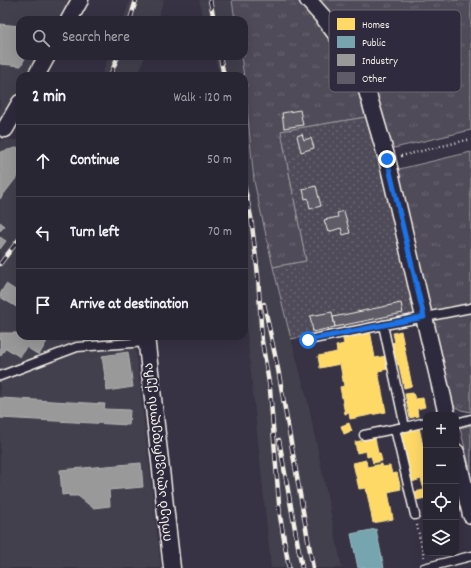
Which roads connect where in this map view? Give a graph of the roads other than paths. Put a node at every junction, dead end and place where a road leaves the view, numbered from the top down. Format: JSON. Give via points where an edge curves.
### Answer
{"nodes":[{"id":1,"x":80,"y":0,"type":"edge"},
{"id":2,"x":308,"y":0,"type":"edge"},
{"id":3,"x":71,"y":16,"type":"edge"},
{"id":4,"x":329,"y":25,"type":"edge"},
{"id":5,"x":45,"y":60,"type":"edge"},
{"id":6,"x":38,"y":72,"type":"edge"},
{"id":7,"x":367,"y":92,"type":"edge"},
{"id":8,"x":16,"y":112,"type":"edge"},
{"id":9,"x":8,"y":129,"type":"edge"},
{"id":10,"x":471,"y":308,"type":"edge"},
{"id":11,"x":424,"y":317,"type":"junction"},
{"id":12,"x":384,"y":325,"type":"junction"},
{"id":13,"x":137,"y":340,"type":"edge"},
{"id":14,"x":146,"y":340,"type":"edge"},
{"id":15,"x":308,"y":340,"type":"dead end"},
{"id":16,"x":0,"y":376,"type":"edge"},
{"id":17,"x":446,"y":412,"type":"edge"},
{"id":18,"x":471,"y":419,"type":"edge"},
{"id":19,"x":459,"y":422,"type":"edge"},
{"id":20,"x":423,"y":423,"type":"edge"},
{"id":21,"x":405,"y":427,"type":"junction"},
{"id":22,"x":394,"y":429,"type":"junction"},
{"id":23,"x":364,"y":435,"type":"dead end"},
{"id":24,"x":459,"y":464,"type":"edge"},
{"id":25,"x":470,"y":508,"type":"edge"},
{"id":26,"x":415,"y":514,"type":"road end"},
{"id":27,"x":471,"y":556,"type":"edge"},
{"id":28,"x":172,"y":568,"type":"edge"},
{"id":29,"x":425,"y":568,"type":"edge"}],
"edges":[{"from":1,"to":3,"type":"street"},
{"from":2,"to":4,"type":"street"},
{"from":5,"to":6,"type":"street"},
{"from":7,"to":11,"type":"street","via":[[387,159]]},
{"from":8,"to":9,"type":"street"},
{"from":10,"to":11,"type":"lane"},
{"from":11,"to":12,"type":"lane"},
{"from":11,"to":17,"type":"street"},
{"from":12,"to":15,"type":"lane"},
{"from":12,"to":21,"type":"lane"},
{"from":13,"to":16,"type":"lane","via":[[77,347]]},
{"from":14,"to":28,"type":"street","name":"იოსებ ალავერდელის ქუჩა"},
{"from":18,"to":19,"type":"lane"},
{"from":20,"to":21,"type":"lane"},
{"from":21,"to":22,"type":"lane"},
{"from":22,"to":23,"type":"lane"},
{"from":22,"to":26,"type":"lane"},
{"from":24,"to":25,"type":"street"},
{"from":27,"to":29,"type":"lane"}]}
